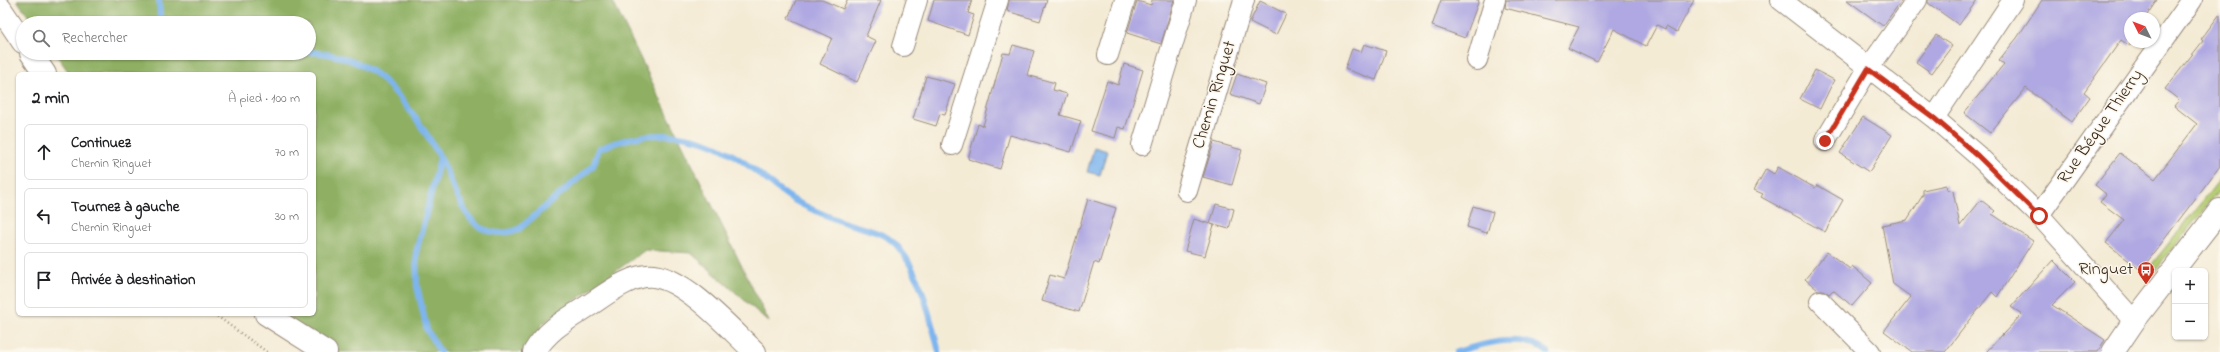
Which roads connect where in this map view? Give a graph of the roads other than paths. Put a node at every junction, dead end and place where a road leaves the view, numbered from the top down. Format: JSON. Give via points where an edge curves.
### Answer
{"nodes":[{"id":1,"x":917,"y":0,"type":"edge"},
{"id":2,"x":998,"y":0,"type":"edge"},
{"id":3,"x":1126,"y":0,"type":"edge"},
{"id":4,"x":1186,"y":0,"type":"edge"},
{"id":5,"x":1244,"y":0,"type":"edge"},
{"id":6,"x":1495,"y":0,"type":"edge"},
{"id":7,"x":1781,"y":0,"type":"edge"},
{"id":8,"x":1917,"y":0,"type":"edge"},
{"id":9,"x":2013,"y":0,"type":"edge"},
{"id":10,"x":2192,"y":0,"type":"edge"},
{"id":11,"x":0,"y":8,"type":"edge"},
{"id":12,"x":16,"y":32,"type":"edge"},
{"id":13,"x":903,"y":46,"type":"dead end"},
{"id":14,"x":1108,"y":55,"type":"dead end"},
{"id":15,"x":35,"y":60,"type":"edge"},
{"id":16,"x":1477,"y":60,"type":"dead end"},
{"id":17,"x":1868,"y":69,"type":"junction"},
{"id":18,"x":44,"y":72,"type":"edge"},
{"id":19,"x":1934,"y":118,"type":"junction"},
{"id":20,"x":1825,"y":141,"type":"dead end"},
{"id":21,"x":952,"y":145,"type":"dead end"},
{"id":22,"x":1142,"y":146,"type":"dead end"},
{"id":23,"x":1187,"y":191,"type":"dead end"},
{"id":24,"x":2220,"y":210,"type":"edge"},
{"id":25,"x":2039,"y":216,"type":"junction"},
{"id":26,"x":1820,"y":301,"type":"dead end"},
{"id":27,"x":269,"y":316,"type":"edge"},
{"id":28,"x":2134,"y":321,"type":"junction"},
{"id":29,"x":326,"y":352,"type":"edge"},
{"id":30,"x":534,"y":352,"type":"edge"},
{"id":31,"x":755,"y":352,"type":"edge"},
{"id":32,"x":1870,"y":352,"type":"edge"},
{"id":33,"x":2113,"y":352,"type":"edge"}],
"edges":[{"from":1,"to":13,"type":"street"},
{"from":2,"to":21,"type":"street"},
{"from":3,"to":14,"type":"street"},
{"from":4,"to":22,"type":"street"},
{"from":5,"to":23,"type":"street","name":"Chemin Ringuet"},
{"from":6,"to":16,"type":"street"},
{"from":7,"to":17,"type":"street"},
{"from":8,"to":17,"type":"street"},
{"from":9,"to":19,"type":"street"},
{"from":10,"to":25,"type":"street","name":"Rue Bégue Thierry"},
{"from":11,"to":12,"type":"main road"},
{"from":15,"to":18,"type":"main road"},
{"from":17,"to":19,"type":"street"},
{"from":17,"to":20,"type":"street"},
{"from":19,"to":25,"type":"street","via":[[1978,156]]},
{"from":24,"to":28,"type":"main road"},
{"from":25,"to":28,"type":"street"},
{"from":26,"to":32,"type":"street"},
{"from":27,"to":29,"type":"main road"},
{"from":28,"to":33,"type":"main road"},
{"from":30,"to":31,"type":"main road","via":[[548,332],[615,289],[633,280],[653,276],[686,289]]}]}
